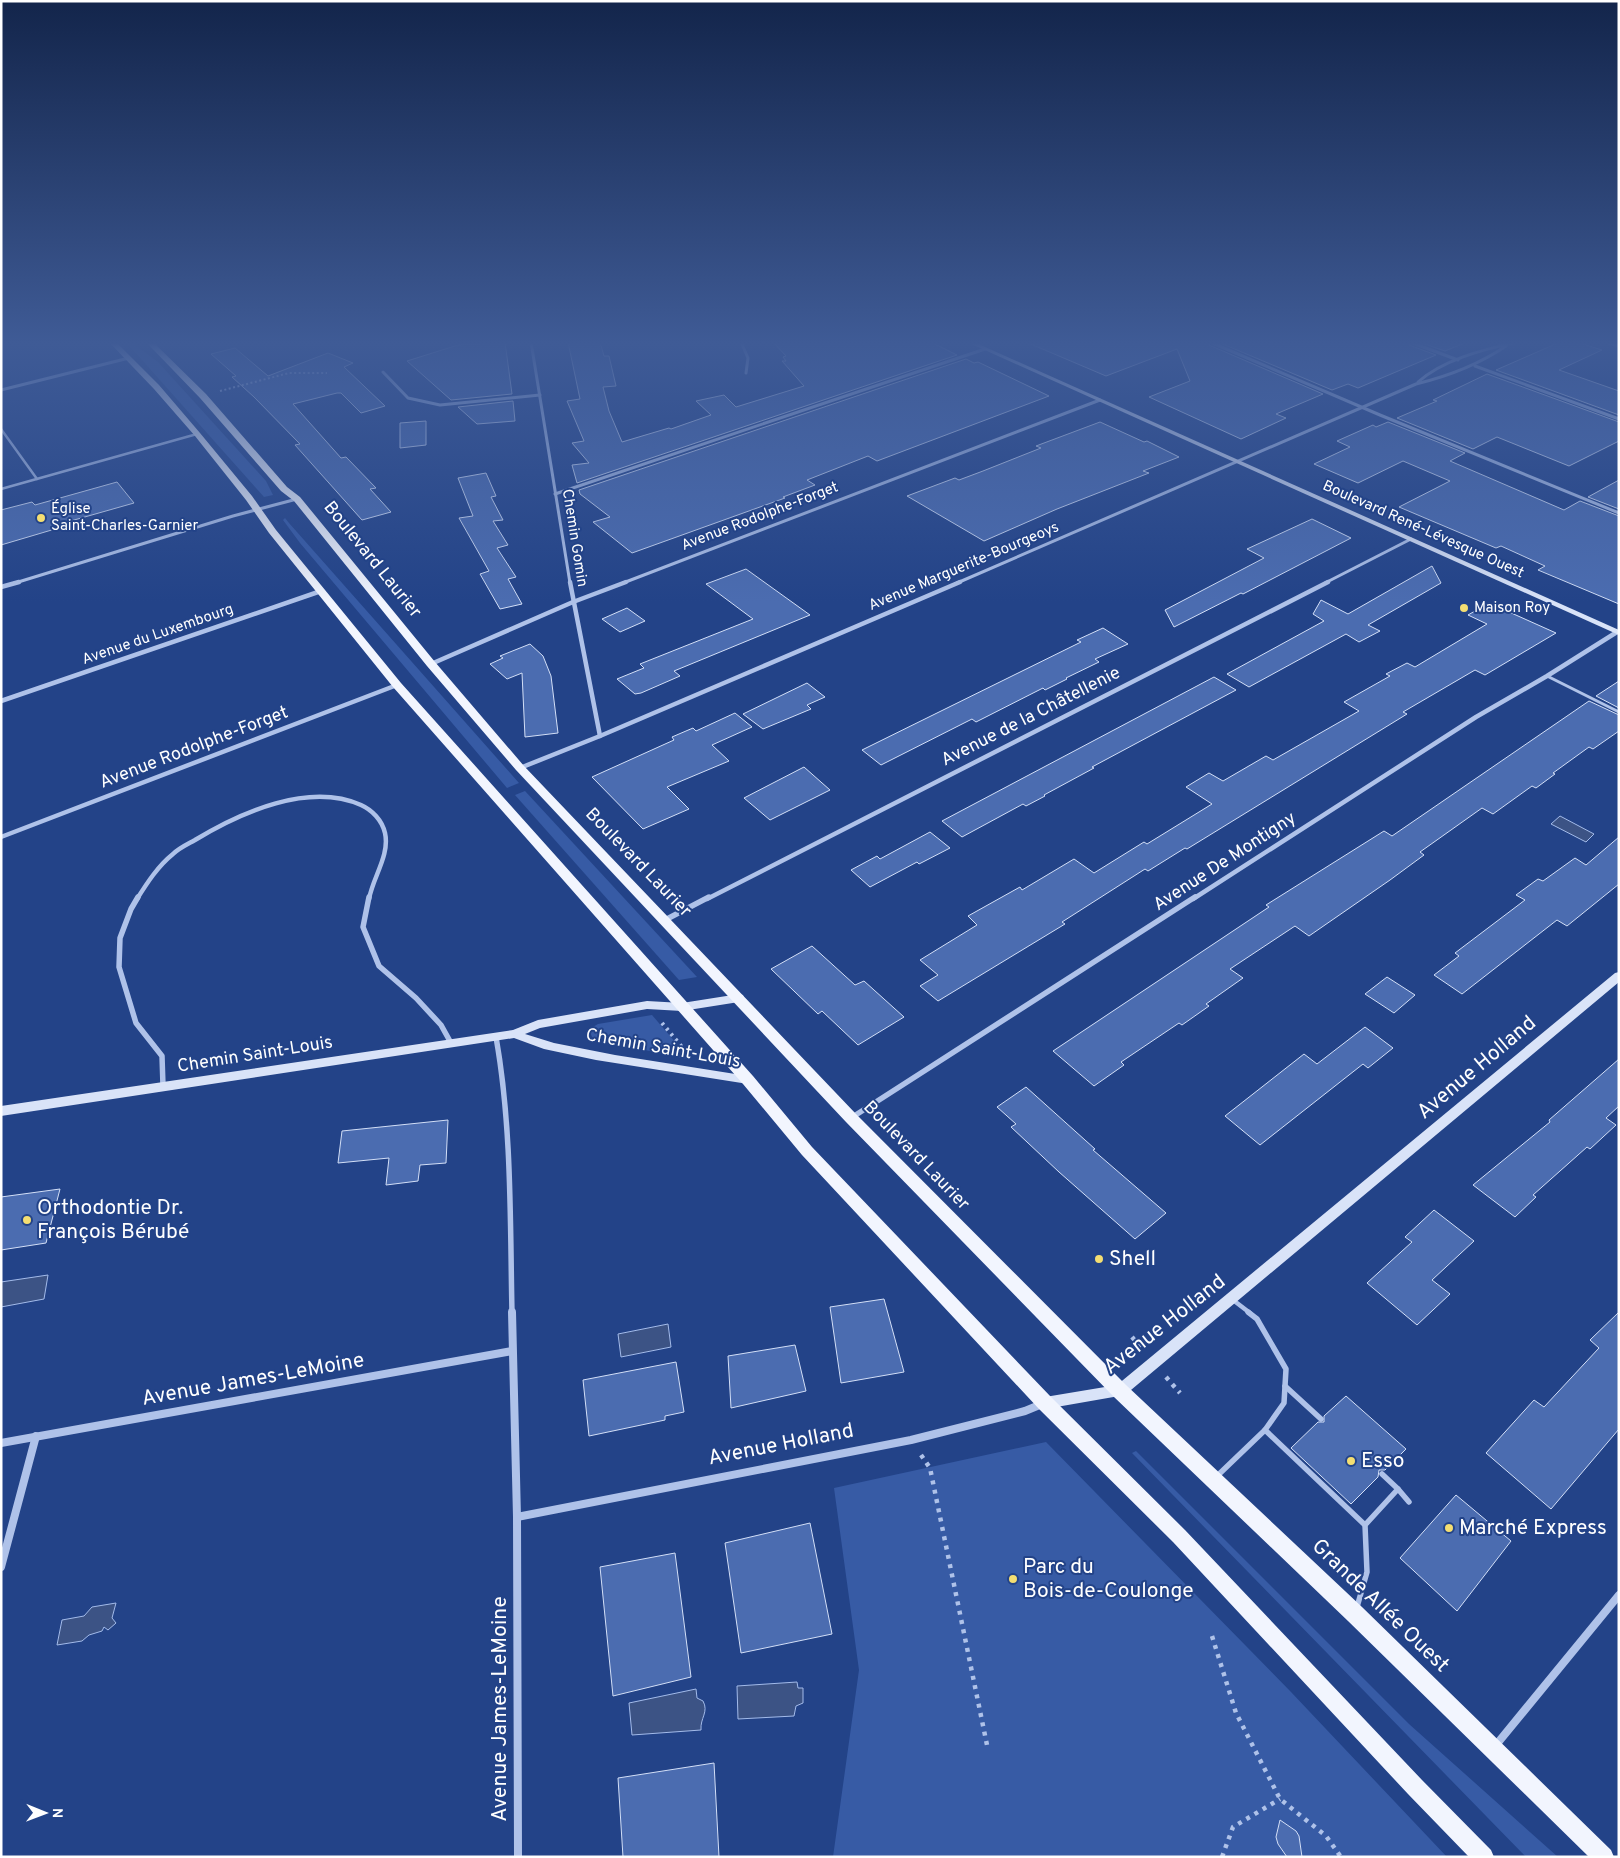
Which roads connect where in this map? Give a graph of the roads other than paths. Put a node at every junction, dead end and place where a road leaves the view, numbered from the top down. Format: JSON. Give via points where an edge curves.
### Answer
{"nodes":[{"id":1,"x":1,"y":429,"type":"edge"},
{"id":2,"x":192,"y":429,"type":"edge"},
{"id":3,"x":231,"y":429,"type":"edge"},
{"id":4,"x":545,"y":429,"type":"edge"},
{"id":5,"x":749,"y":429,"type":"edge"},
{"id":6,"x":1025,"y":429,"type":"edge"},
{"id":7,"x":1164,"y":429,"type":"edge"},
{"id":8,"x":1312,"y":429,"type":"edge"},
{"id":9,"x":1414,"y":429,"type":"edge"},
{"id":10,"x":197,"y":434,"type":"junction"},
{"id":11,"x":1238,"y":462,"type":"junction"},
{"id":12,"x":37,"y":480,"type":"junction"},
{"id":13,"x":1,"y":489,"type":"edge"},
{"id":14,"x":555,"y":494,"type":"junction"},
{"id":15,"x":297,"y":499,"type":"junction"},
{"id":16,"x":259,"y":509,"type":"junction"},
{"id":17,"x":1619,"y":513,"type":"edge"},
{"id":18,"x":1411,"y":539,"type":"junction"},
{"id":19,"x":1,"y":587,"type":"edge"},
{"id":20,"x":322,"y":590,"type":"junction"},
{"id":21,"x":572,"y":602,"type":"junction"},
{"id":22,"x":1618,"y":633,"type":"edge"},
{"id":23,"x":431,"y":664,"type":"junction"},
{"id":24,"x":1547,"y":676,"type":"junction"},
{"id":25,"x":397,"y":685,"type":"junction"},
{"id":26,"x":1,"y":700,"type":"edge"},
{"id":27,"x":1619,"y":712,"type":"edge"},
{"id":28,"x":600,"y":736,"type":"junction"},
{"id":29,"x":520,"y":768,"type":"junction"},
{"id":30,"x":1,"y":837,"type":"edge"},
{"id":31,"x":665,"y":920,"type":"junction"},
{"id":32,"x":1619,"y":976,"type":"edge"},
{"id":33,"x":739,"y":998,"type":"junction"},
{"id":34,"x":682,"y":1007,"type":"junction"},
{"id":35,"x":515,"y":1034,"type":"junction"},
{"id":36,"x":496,"y":1037,"type":"junction"},
{"id":37,"x":451,"y":1043,"type":"junction"},
{"id":38,"x":748,"y":1080,"type":"junction"},
{"id":39,"x":163,"y":1086,"type":"junction"},
{"id":40,"x":1,"y":1111,"type":"edge"},
{"id":41,"x":851,"y":1118,"type":"junction"},
{"id":42,"x":1231,"y":1298,"type":"junction"},
{"id":43,"x":512,"y":1351,"type":"junction"},
{"id":44,"x":1285,"y":1386,"type":"junction"},
{"id":45,"x":1120,"y":1391,"type":"junction"},
{"id":46,"x":1045,"y":1403,"type":"junction"},
{"id":47,"x":1321,"y":1419,"type":"dead end"},
{"id":48,"x":1264,"y":1430,"type":"junction"},
{"id":49,"x":36,"y":1436,"type":"junction"},
{"id":50,"x":1,"y":1443,"type":"edge"},
{"id":51,"x":1382,"y":1474,"type":"dead end"},
{"id":52,"x":1213,"y":1480,"type":"junction"},
{"id":53,"x":1398,"y":1489,"type":"junction"},
{"id":54,"x":1409,"y":1502,"type":"dead end"},
{"id":55,"x":517,"y":1517,"type":"junction"},
{"id":56,"x":1365,"y":1525,"type":"junction"},
{"id":57,"x":1,"y":1567,"type":"edge"},
{"id":58,"x":1619,"y":1595,"type":"edge"},
{"id":59,"x":1355,"y":1614,"type":"junction"},
{"id":60,"x":1493,"y":1748,"type":"junction"},
{"id":61,"x":518,"y":1857,"type":"edge"},
{"id":62,"x":1484,"y":1857,"type":"edge"},
{"id":63,"x":1604,"y":1857,"type":"edge"}],
"edges":[{"from":1,"to":12,"type":"lane"},
{"from":2,"to":10,"type":"main road"},
{"from":3,"to":15,"type":"main road","name":"Boulevard Laurier","via":[[284,489]]},
{"from":4,"to":14,"type":"street","name":"Chemin Gomin"},
{"from":5,"to":14,"type":"street"},
{"from":6,"to":21,"type":"street","name":"Avenue Rodolphe-Forget"},
{"from":7,"to":11,"type":"main road","name":"Boulevard René-Lévesque Ouest"},
{"from":8,"to":11,"type":"street","name":"Avenue Marguerite-Bourgeoys"},
{"from":9,"to":17,"type":"street"},
{"from":10,"to":12,"type":"lane"},
{"from":10,"to":16,"type":"main road"},
{"from":11,"to":18,"type":"main road","name":"Boulevard René-Lévesque Ouest"},
{"from":11,"to":28,"type":"street","name":"Avenue Marguerite-Bourgeoys"},
{"from":12,"to":13,"type":"lane"},
{"from":14,"to":21,"type":"street","name":"Chemin Gomin"},
{"from":15,"to":16,"type":"street"},
{"from":15,"to":23,"type":"main road","name":"Boulevard Laurier"},
{"from":16,"to":19,"type":"street"},
{"from":16,"to":20,"type":"main road","via":[[272,531]]},
{"from":18,"to":22,"type":"main road","name":"Boulevard René-Lévesque Ouest"},
{"from":18,"to":31,"type":"street","name":"Avenue de la Châtellenie"},
{"from":20,"to":25,"type":"main road"},
{"from":20,"to":26,"type":"street","name":"Avenue du Luxembourg"},
{"from":21,"to":23,"type":"street","name":"Avenue Rodolphe-Forget"},
{"from":21,"to":28,"type":"street","name":"Chemin Gomin"},
{"from":22,"to":24,"type":"street","name":"Avenue De Montigny"},
{"from":23,"to":29,"type":"main road","name":"Boulevard Laurier"},
{"from":24,"to":27,"type":"lane"},
{"from":24,"to":41,"type":"street","name":"Avenue De Montigny","via":[[1476,717]]},
{"from":25,"to":30,"type":"street","name":"Avenue Rodolphe-Forget"},
{"from":25,"to":34,"type":"main road"},
{"from":28,"to":29,"type":"street","name":"Avenue Marguerite-Bourgeoys"},
{"from":29,"to":31,"type":"main road","name":"Boulevard Laurier"},
{"from":31,"to":33,"type":"main road","name":"Boulevard Laurier"},
{"from":32,"to":42,"type":"main road","name":"Avenue Holland"},
{"from":33,"to":34,"type":"main road","name":"Chemin Saint-Louis"},
{"from":33,"to":41,"type":"main road","name":"Boulevard Laurier"},
{"from":34,"to":35,"type":"main road","name":"Chemin Saint-Louis","via":[[647,1005],[538,1024]]},
{"from":34,"to":38,"type":"main road"},
{"from":35,"to":36,"type":"main road","name":"Chemin Saint-Louis"},
{"from":35,"to":38,"type":"main road","name":"Chemin Saint-Louis","via":[[534,1043],[615,1060]]},
{"from":36,"to":37,"type":"main road","name":"Chemin Saint-Louis"},
{"from":36,"to":43,"type":"street","name":"Avenue James-LeMoine","via":[[501,1065],[508,1178]]},
{"from":37,"to":39,"type":"main road","name":"Chemin Saint-Louis"},
{"from":37,"to":39,"type":"street","via":[[441,1025],[416,998],[379,966],[363,927],[384,855],[385,833],[378,817],[350,800],[330,796],[298,798],[216,827],[174,853],[150,880],[131,909],[120,938],[119,967],[136,1023],[162,1056]]},
{"from":38,"to":46,"type":"main road","via":[[807,1151]]},
{"from":39,"to":40,"type":"main road","name":"Chemin Saint-Louis"},
{"from":41,"to":45,"type":"main road","name":"Boulevard Laurier"},
{"from":42,"to":44,"type":"lane","via":[[1257,1318],[1286,1369]]},
{"from":42,"to":45,"type":"main road","name":"Avenue Holland"},
{"from":43,"to":49,"type":"street","name":"Avenue James-LeMoine"},
{"from":43,"to":55,"type":"street","name":"Avenue James-LeMoine"},
{"from":44,"to":47,"type":"lane"},
{"from":44,"to":48,"type":"lane","via":[[1284,1404]]},
{"from":45,"to":46,"type":"main road","name":"Avenue Holland"},
{"from":45,"to":52,"type":"main road","name":"Grande Allée Ouest"},
{"from":46,"to":55,"type":"street","name":"Avenue Holland","via":[[911,1440]]},
{"from":46,"to":62,"type":"main road","via":[[1179,1536]]},
{"from":48,"to":52,"type":"lane"},
{"from":48,"to":56,"type":"lane"},
{"from":49,"to":50,"type":"street","name":"Avenue James-LeMoine"},
{"from":49,"to":57,"type":"street"},
{"from":51,"to":53,"type":"lane"},
{"from":52,"to":59,"type":"main road","name":"Grande Allée Ouest"},
{"from":53,"to":54,"type":"lane"},
{"from":53,"to":56,"type":"lane"},
{"from":55,"to":61,"type":"street","name":"Avenue James-LeMoine"},
{"from":56,"to":59,"type":"lane","via":[[1367,1572]]},
{"from":58,"to":60,"type":"street"},
{"from":59,"to":60,"type":"main road","name":"Grande Allée Ouest"},
{"from":60,"to":63,"type":"main road","name":"Grande Allée Ouest"}]}
